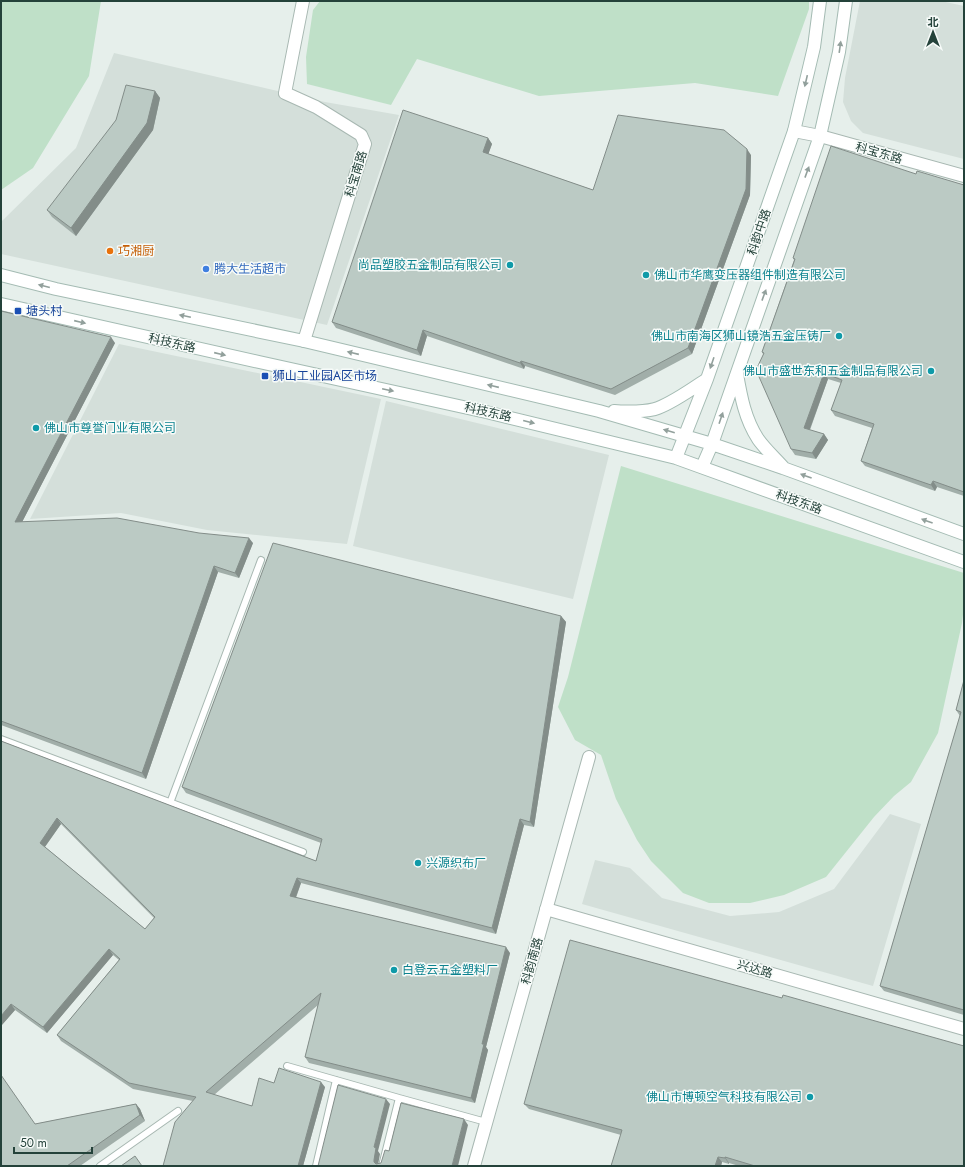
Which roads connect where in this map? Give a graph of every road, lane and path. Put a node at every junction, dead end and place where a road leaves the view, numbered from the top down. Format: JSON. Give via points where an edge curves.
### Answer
{"nodes":[{"id":1,"x":303,"y":1,"type":"edge"},
{"id":2,"x":820,"y":1,"type":"edge"},
{"id":3,"x":846,"y":1,"type":"edge"},
{"id":4,"x":794,"y":131,"type":"junction"},
{"id":5,"x":820,"y":136,"type":"junction"},
{"id":6,"x":964,"y":176,"type":"edge"},
{"id":7,"x":1,"y":275,"type":"edge"},
{"id":8,"x":1,"y":304,"type":"edge"},
{"id":9,"x":304,"y":341,"type":"junction"},
{"id":10,"x":737,"y":371,"type":"junction"},
{"id":11,"x":707,"y":379,"type":"junction"},
{"id":12,"x":599,"y":411,"type":"junction"},
{"id":13,"x":684,"y":436,"type":"junction"},
{"id":14,"x":712,"y":444,"type":"junction"},
{"id":15,"x":676,"y":458,"type":"junction"},
{"id":16,"x":702,"y":467,"type":"junction"},
{"id":17,"x":784,"y":468,"type":"junction"},
{"id":18,"x":964,"y":534,"type":"edge"},
{"id":19,"x":260,"y":560,"type":"dead end"},
{"id":20,"x":964,"y":562,"type":"edge"},
{"id":21,"x":1,"y":739,"type":"edge"},
{"id":22,"x":589,"y":757,"type":"dead end"},
{"id":23,"x":170,"y":803,"type":"junction"},
{"id":24,"x":303,"y":852,"type":"dead end"},
{"id":25,"x":546,"y":909,"type":"junction"},
{"id":26,"x":964,"y":1029,"type":"edge"},
{"id":27,"x":287,"y":1066,"type":"dead end"},
{"id":28,"x":336,"y":1080,"type":"junction"},
{"id":29,"x":398,"y":1098,"type":"junction"},
{"id":30,"x":178,"y":1111,"type":"dead end"},
{"id":31,"x":486,"y":1122,"type":"junction"},
{"id":32,"x":100,"y":1166,"type":"edge"},
{"id":33,"x":316,"y":1166,"type":"edge"},
{"id":34,"x":382,"y":1166,"type":"edge"},
{"id":35,"x":474,"y":1166,"type":"edge"}],
"edges":[{"from":1,"to":9,"type":"main road","name":"科宝南路","via":[[285,93],[316,107],[361,135],[365,144]]},
{"from":2,"to":4,"type":"main road","name":"科韵中路","one_way":true,"via":[[814,47]]},
{"from":5,"to":3,"type":"main road","one_way":true,"via":[[839,52]]},
{"from":4,"to":5,"type":"main road","name":"科宝东路"},
{"from":4,"to":11,"type":"main road","name":"科韵中路","one_way":true},
{"from":5,"to":6,"type":"main road","name":"科宝东路"},
{"from":10,"to":5,"type":"main road","one_way":true},
{"from":9,"to":7,"type":"main road","one_way":true},
{"from":8,"to":15,"type":"main road","name":"科技东路","one_way":true,"via":[[486,412]]},
{"from":12,"to":9,"type":"main road","one_way":true},
{"from":14,"to":10,"type":"main road","one_way":true},
{"from":10,"to":17,"type":"main road","via":[[748,422],[758,440]]},
{"from":11,"to":12,"type":"main road","via":[[657,408],[628,412]]},
{"from":11,"to":13,"type":"main road","name":"科韵中路"},
{"from":13,"to":12,"type":"main road","one_way":true},
{"from":13,"to":14,"type":"main road"},
{"from":13,"to":15,"type":"main road","name":"科韵中路"},
{"from":14,"to":16,"type":"main road"},
{"from":14,"to":17,"type":"main road"},
{"from":15,"to":16,"type":"main road","name":"科技东路"},
{"from":16,"to":20,"type":"main road","name":"科技东路"},
{"from":18,"to":17,"type":"main road","one_way":true},
{"from":19,"to":23,"type":"lane"},
{"from":21,"to":23,"type":"lane"},
{"from":22,"to":25,"type":"main road","name":"科韵南路"},
{"from":23,"to":24,"type":"lane"},
{"from":25,"to":26,"type":"main road","name":"兴达路"},
{"from":25,"to":31,"type":"main road","name":"科韵南路"},
{"from":27,"to":28,"type":"lane"},
{"from":28,"to":29,"type":"lane"},
{"from":28,"to":33,"type":"lane"},
{"from":29,"to":31,"type":"lane"},
{"from":29,"to":34,"type":"lane"},
{"from":30,"to":32,"type":"lane"},
{"from":31,"to":35,"type":"main road","name":"科韵南路"}]}
